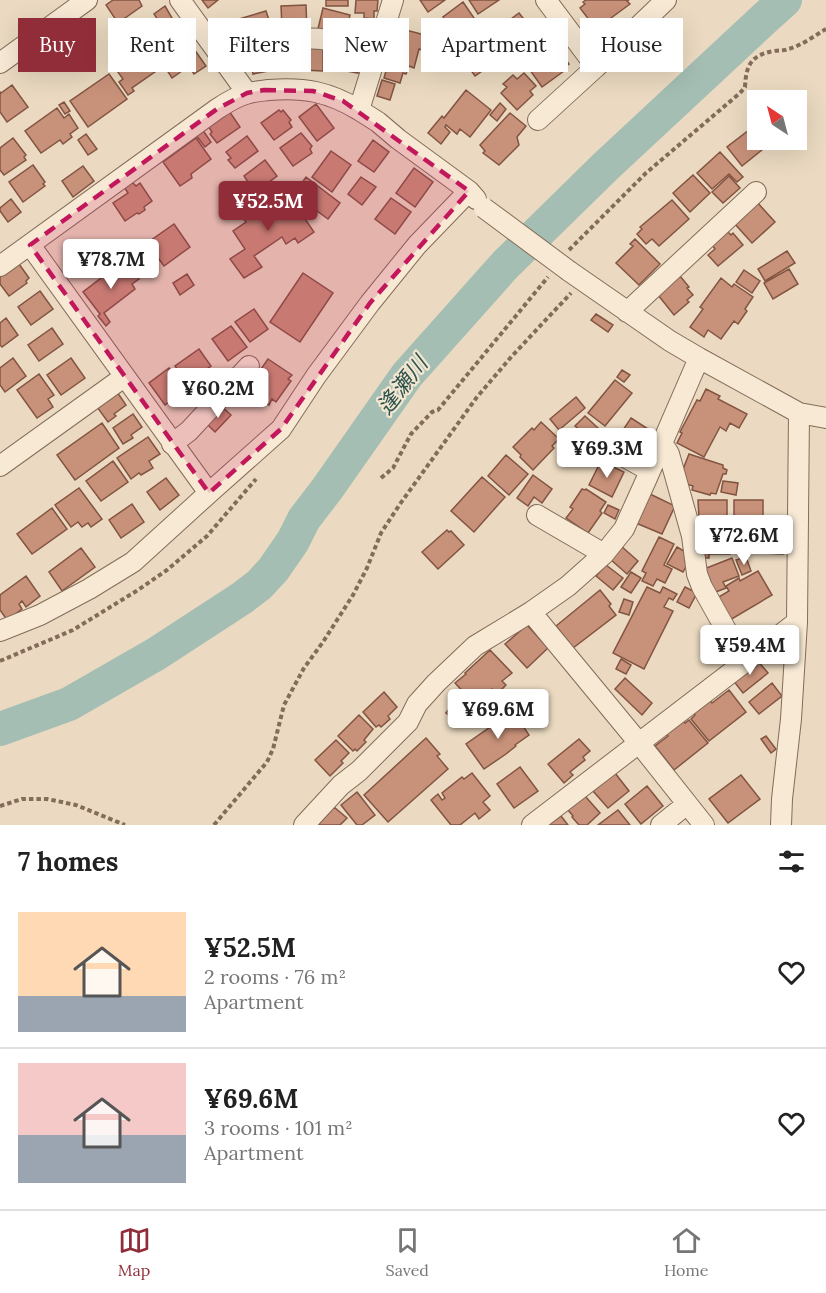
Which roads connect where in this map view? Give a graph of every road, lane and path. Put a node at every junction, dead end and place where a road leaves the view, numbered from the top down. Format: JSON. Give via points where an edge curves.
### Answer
{"nodes":[{"id":1,"x":87,"y":0,"type":"edge"},
{"id":2,"x":180,"y":0,"type":"edge"},
{"id":3,"x":393,"y":0,"type":"edge"},
{"id":4,"x":546,"y":0,"type":"edge"},
{"id":5,"x":666,"y":0,"type":"edge"},
{"id":6,"x":387,"y":18,"type":"edge"},
{"id":7,"x":647,"y":18,"type":"edge"},
{"id":8,"x":826,"y":29,"type":"edge"},
{"id":9,"x":208,"y":39,"type":"edge"},
{"id":10,"x":580,"y":46,"type":"edge"},
{"id":11,"x":0,"y":63,"type":"edge"},
{"id":12,"x":232,"y":72,"type":"edge"},
{"id":13,"x":371,"y":72,"type":"edge"},
{"id":14,"x":591,"y":72,"type":"edge"},
{"id":15,"x":246,"y":93,"type":"junction"},
{"id":16,"x":359,"y":110,"type":"junction"},
{"id":17,"x":538,"y":120,"type":"dead end"},
{"id":18,"x":469,"y":191,"type":"junction"},
{"id":19,"x":756,"y":192,"type":"dead end"},
{"id":20,"x":30,"y":245,"type":"junction"},
{"id":21,"x":0,"y":266,"type":"edge"},
{"id":22,"x":546,"y":269,"type":"dead end"},
{"id":23,"x":560,"y":269,"type":"junction"},
{"id":24,"x":574,"y":290,"type":"dead end"},
{"id":25,"x":627,"y":312,"type":"junction"},
{"id":26,"x":699,"y":358,"type":"junction"},
{"id":27,"x":249,"y":366,"type":"dead end"},
{"id":28,"x":124,"y":376,"type":"junction"},
{"id":29,"x":799,"y":412,"type":"junction"},
{"id":30,"x":826,"y":418,"type":"edge"},
{"id":31,"x":594,"y":440,"type":"dead end"},
{"id":32,"x":172,"y":444,"type":"junction"},
{"id":33,"x":662,"y":445,"type":"junction"},
{"id":34,"x":0,"y":466,"type":"edge"},
{"id":35,"x":650,"y":471,"type":"junction"},
{"id":36,"x":261,"y":473,"type":"dead end"},
{"id":37,"x":381,"y":478,"type":"dead end"},
{"id":38,"x":209,"y":493,"type":"junction"},
{"id":39,"x":537,"y":515,"type":"dead end"},
{"id":40,"x":604,"y":554,"type":"junction"},
{"id":41,"x":531,"y":612,"type":"junction"},
{"id":42,"x":797,"y":622,"type":"junction"},
{"id":43,"x":0,"y":631,"type":"edge"},
{"id":44,"x":0,"y":661,"type":"edge"},
{"id":45,"x":744,"y":662,"type":"junction"},
{"id":46,"x":639,"y":743,"type":"junction"},
{"id":47,"x":687,"y":804,"type":"junction"},
{"id":48,"x":0,"y":806,"type":"edge"},
{"id":49,"x":125,"y":825,"type":"edge"},
{"id":50,"x":214,"y":825,"type":"edge"},
{"id":51,"x":304,"y":825,"type":"edge"},
{"id":52,"x":532,"y":825,"type":"edge"},
{"id":53,"x":661,"y":825,"type":"edge"},
{"id":54,"x":704,"y":825,"type":"edge"},
{"id":55,"x":781,"y":825,"type":"edge"}],
"edges":[{"from":1,"to":11,"type":"street"},
{"from":2,"to":9,"type":"street"},
{"from":3,"to":6,"type":"street"},
{"from":4,"to":10,"type":"street"},
{"from":5,"to":7,"type":"street"},
{"from":8,"to":23,"type":"path","via":[[788,50],[763,54],[750,63],[740,93],[646,173],[572,246]]},
{"from":12,"to":15,"type":"street"},
{"from":13,"to":16,"type":"street"},
{"from":14,"to":17,"type":"street"},
{"from":15,"to":16,"type":"street","via":[[313,91]]},
{"from":15,"to":20,"type":"street","via":[[217,109]]},
{"from":16,"to":18,"type":"street"},
{"from":18,"to":23,"type":"street","bridge":true,"via":[[484,208]]},
{"from":18,"to":38,"type":"street","via":[[417,245],[370,303],[281,429]]},
{"from":19,"to":25,"type":"street"},
{"from":20,"to":21,"type":"street"},
{"from":20,"to":28,"type":"street"},
{"from":22,"to":23,"type":"path"},
{"from":23,"to":25,"type":"street"},
{"from":23,"to":37,"type":"path","via":[[438,410],[411,434],[393,468]]},
{"from":24,"to":50,"type":"path","via":[[477,397],[400,504],[381,533],[353,595],[284,705],[267,762]]},
{"from":25,"to":26,"type":"street"},
{"from":26,"to":29,"type":"street"},
{"from":26,"to":33,"type":"street"},
{"from":27,"to":32,"type":"street"},
{"from":28,"to":32,"type":"street"},
{"from":28,"to":34,"type":"street"},
{"from":29,"to":30,"type":"street"},
{"from":29,"to":42,"type":"street"},
{"from":31,"to":35,"type":"street"},
{"from":32,"to":38,"type":"street"},
{"from":33,"to":35,"type":"street"},
{"from":33,"to":45,"type":"street","via":[[669,454],[692,536],[699,580]]},
{"from":35,"to":40,"type":"street","via":[[624,528]]},
{"from":36,"to":44,"type":"path","via":[[207,536],[166,570],[73,630]]},
{"from":38,"to":43,"type":"street","via":[[133,562],[40,615]]},
{"from":39,"to":40,"type":"street"},
{"from":40,"to":41,"type":"street"},
{"from":41,"to":46,"type":"street"},
{"from":41,"to":51,"type":"street","via":[[459,660],[417,704],[408,722]]},
{"from":42,"to":45,"type":"street"},
{"from":42,"to":55,"type":"street"},
{"from":45,"to":46,"type":"street"},
{"from":46,"to":47,"type":"street"},
{"from":46,"to":52,"type":"street"},
{"from":47,"to":53,"type":"street"},
{"from":47,"to":54,"type":"street"},
{"from":48,"to":49,"type":"path","via":[[22,799],[47,799],[76,805]]}]}
